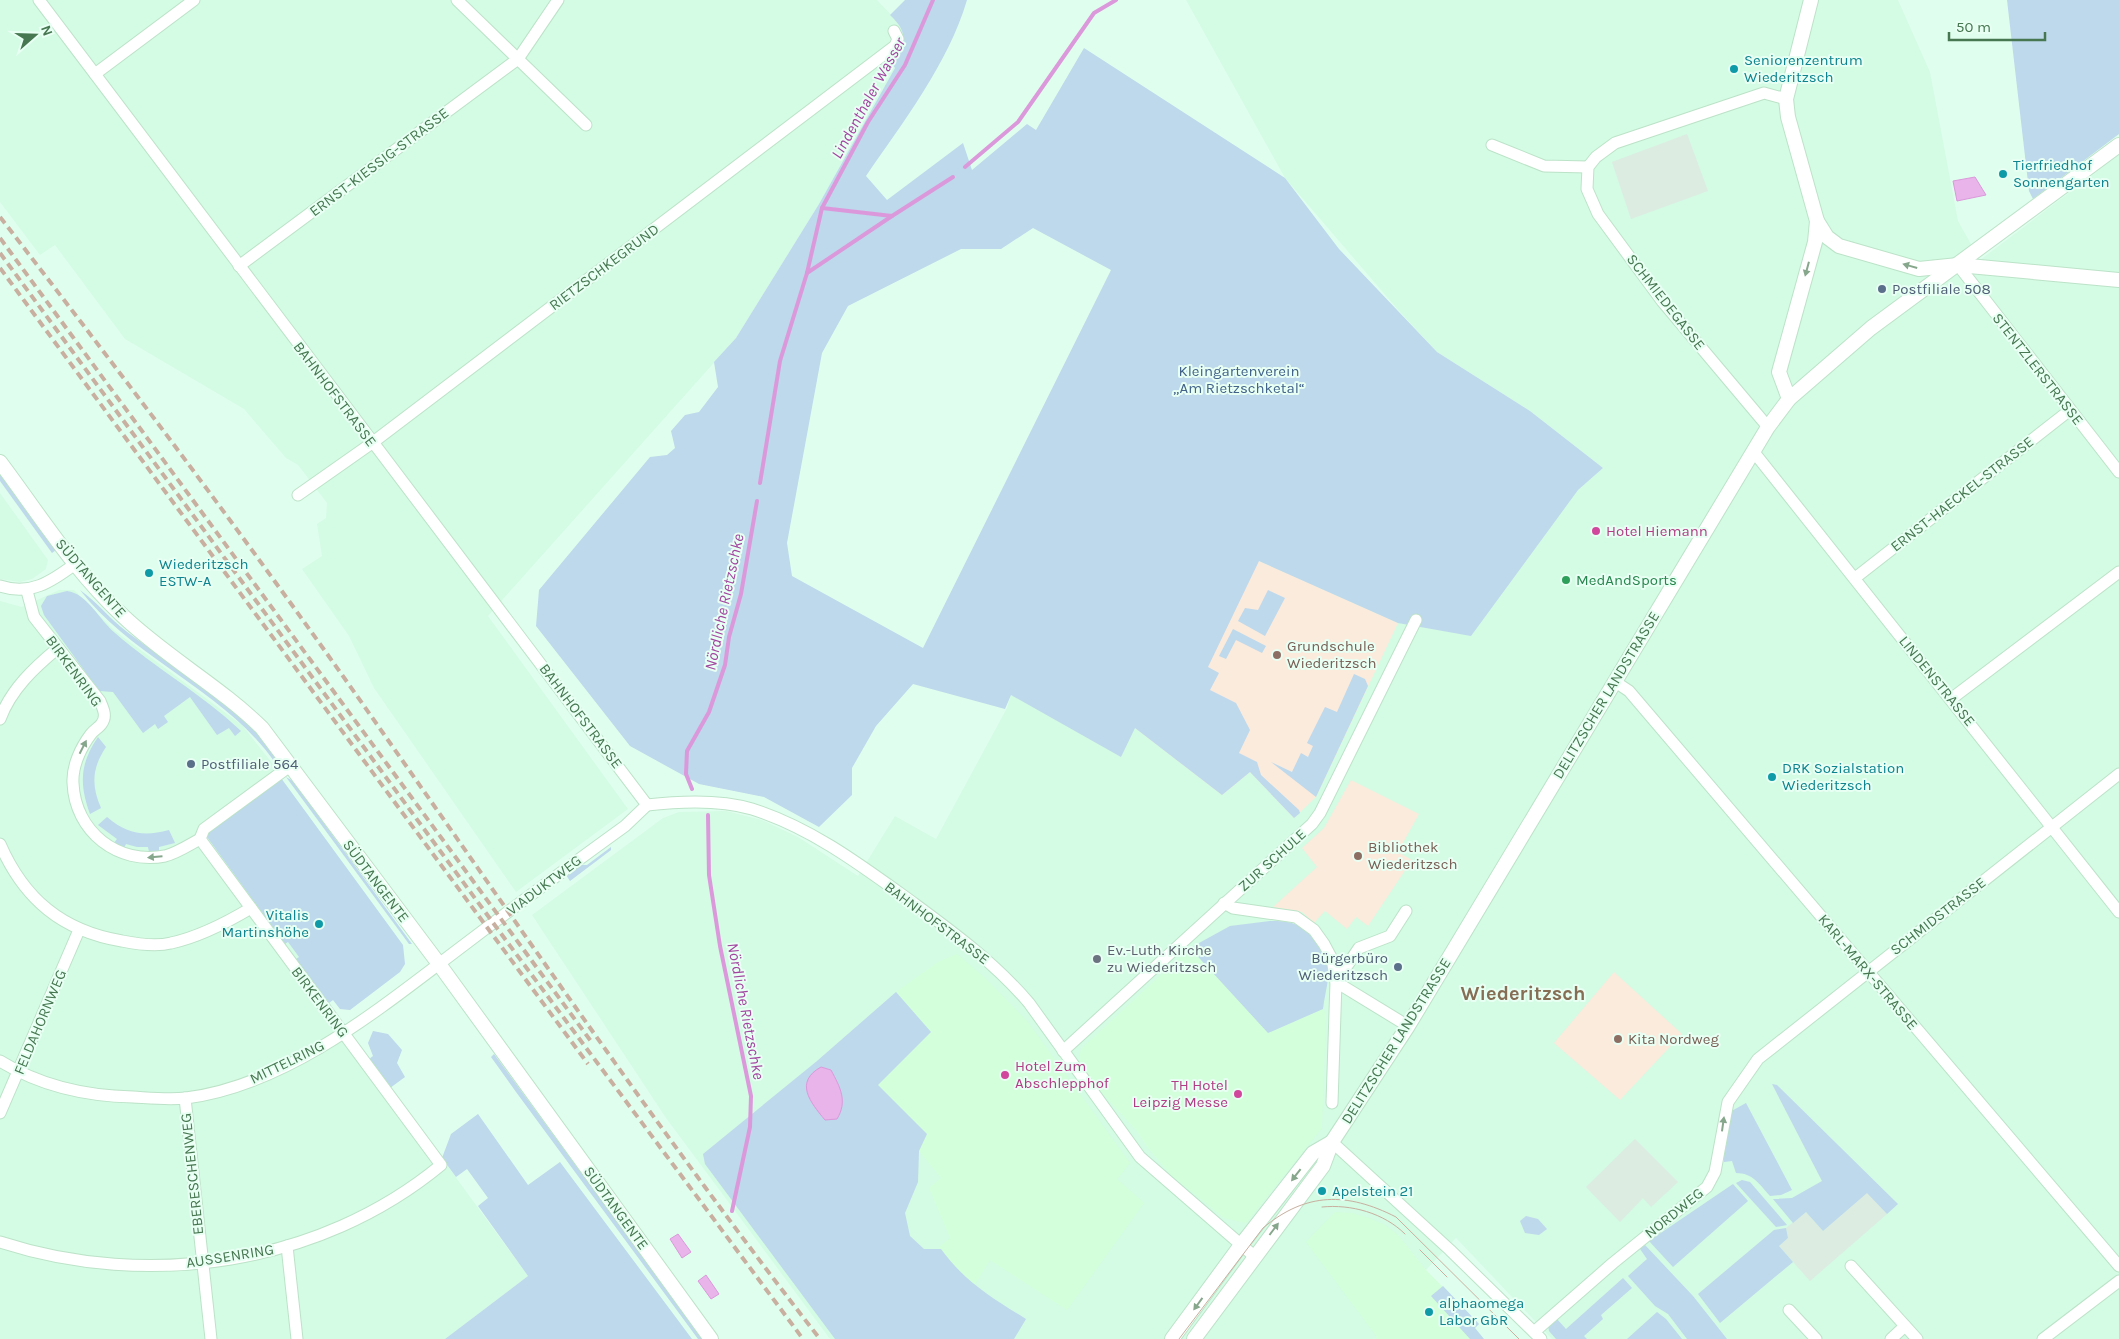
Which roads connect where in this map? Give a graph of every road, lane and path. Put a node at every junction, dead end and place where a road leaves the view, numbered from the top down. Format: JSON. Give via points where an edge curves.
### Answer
{"nodes":[{"id":1,"x":39,"y":0,"type":"edge"},
{"id":2,"x":194,"y":0,"type":"edge"},
{"id":3,"x":456,"y":0,"type":"edge"},
{"id":4,"x":558,"y":0,"type":"edge"},
{"id":5,"x":1811,"y":0,"type":"edge"},
{"id":6,"x":894,"y":31,"type":"dead end"},
{"id":7,"x":518,"y":59,"type":"junction"},
{"id":8,"x":95,"y":74,"type":"junction"},
{"id":9,"x":1786,"y":99,"type":"junction"},
{"id":10,"x":586,"y":125,"type":"dead end"},
{"id":11,"x":2119,"y":144,"type":"edge"},
{"id":12,"x":1492,"y":145,"type":"dead end"},
{"id":13,"x":1588,"y":167,"type":"junction"},
{"id":14,"x":1817,"y":221,"type":"junction"},
{"id":15,"x":1958,"y":265,"type":"junction"},
{"id":16,"x":240,"y":266,"type":"junction"},
{"id":17,"x":2119,"y":280,"type":"edge"},
{"id":18,"x":1789,"y":400,"type":"junction"},
{"id":19,"x":2070,"y":410,"type":"junction"},
{"id":20,"x":1768,"y":427,"type":"junction"},
{"id":21,"x":372,"y":442,"type":"junction"},
{"id":22,"x":1753,"y":451,"type":"junction"},
{"id":23,"x":0,"y":462,"type":"edge"},
{"id":24,"x":2119,"y":472,"type":"edge"},
{"id":25,"x":298,"y":495,"type":"dead end"},
{"id":26,"x":75,"y":564,"type":"junction"},
{"id":27,"x":2119,"y":572,"type":"edge"},
{"id":28,"x":1855,"y":578,"type":"junction"},
{"id":29,"x":0,"y":586,"type":"edge"},
{"id":30,"x":27,"y":591,"type":"junction"},
{"id":31,"x":1416,"y":620,"type":"dead end"},
{"id":32,"x":58,"y":648,"type":"junction"},
{"id":33,"x":1614,"y":681,"type":"junction"},
{"id":34,"x":1952,"y":699,"type":"junction"},
{"id":35,"x":0,"y":718,"type":"edge"},
{"id":36,"x":290,"y":766,"type":"junction"},
{"id":37,"x":2119,"y":774,"type":"edge"},
{"id":38,"x":647,"y":805,"type":"junction"},
{"id":39,"x":2052,"y":828,"type":"junction"},
{"id":40,"x":200,"y":839,"type":"junction"},
{"id":41,"x":0,"y":844,"type":"edge"},
{"id":42,"x":1224,"y":903,"type":"junction"},
{"id":43,"x":251,"y":908,"type":"junction"},
{"id":44,"x":1406,"y":912,"type":"dead end"},
{"id":45,"x":2119,"y":912,"type":"edge"},
{"id":46,"x":80,"y":930,"type":"junction"},
{"id":47,"x":438,"y":964,"type":"junction"},
{"id":48,"x":1867,"y":971,"type":"junction"},
{"id":49,"x":1336,"y":982,"type":"junction"},
{"id":50,"x":1408,"y":1026,"type":"junction"},
{"id":51,"x":343,"y":1032,"type":"junction"},
{"id":52,"x":1063,"y":1051,"type":"junction"},
{"id":53,"x":1758,"y":1059,"type":"joint"},
{"id":54,"x":0,"y":1061,"type":"edge"},
{"id":55,"x":18,"y":1073,"type":"junction"},
{"id":56,"x":185,"y":1098,"type":"junction"},
{"id":57,"x":1332,"y":1103,"type":"dead end"},
{"id":58,"x":0,"y":1113,"type":"edge"},
{"id":59,"x":1332,"y":1142,"type":"junction"},
{"id":60,"x":441,"y":1165,"type":"joint"},
{"id":61,"x":0,"y":1242,"type":"edge"},
{"id":62,"x":1241,"y":1245,"type":"junction"},
{"id":63,"x":287,"y":1246,"type":"junction"},
{"id":64,"x":1254,"y":1256,"type":"junction"},
{"id":65,"x":201,"y":1262,"type":"junction"},
{"id":66,"x":1851,"y":1266,"type":"dead end"},
{"id":67,"x":2119,"y":1266,"type":"edge"},
{"id":68,"x":2119,"y":1281,"type":"edge"},
{"id":69,"x":1789,"y":1310,"type":"dead end"},
{"id":70,"x":1905,"y":1326,"type":"junction"},
{"id":71,"x":1537,"y":1336,"type":"edge"},
{"id":72,"x":211,"y":1339,"type":"edge"},
{"id":73,"x":297,"y":1339,"type":"edge"},
{"id":74,"x":711,"y":1339,"type":"edge"},
{"id":75,"x":1172,"y":1339,"type":"edge"},
{"id":76,"x":1194,"y":1339,"type":"edge"},
{"id":77,"x":1816,"y":1339,"type":"edge"},
{"id":78,"x":1891,"y":1339,"type":"edge"},
{"id":79,"x":1917,"y":1339,"type":"edge"},
{"id":80,"x":2043,"y":1339,"type":"edge"}],
"edges":[{"from":1,"to":8,"type":"street","name":"BAHNHOFSTRASSE"},
{"from":2,"to":8,"type":"street"},
{"from":3,"to":7,"type":"street"},
{"from":4,"to":7,"type":"street","name":"ERNST-KIESSIG-STRASSE"},
{"from":5,"to":9,"type":"street"},
{"from":6,"to":21,"type":"street","name":"RIETZSCHKEGRUND","via":[[898,39],[896,46]]},
{"from":7,"to":10,"type":"street"},
{"from":7,"to":16,"type":"street","name":"ERNST-KIESSIG-STRASSE"},
{"from":8,"to":16,"type":"street","name":"BAHNHOFSTRASSE"},
{"from":9,"to":13,"type":"street","via":[[1764,93],[1616,143]]},
{"from":9,"to":14,"type":"street","via":[[1789,121]]},
{"from":11,"to":15,"type":"street","name":"DELITZSCHER LANDSTRASSE"},
{"from":12,"to":13,"type":"street","via":[[1544,166]]},
{"from":13,"to":20,"type":"street","name":"SCHMIEDEGASSE","via":[[1587,189],[1598,214],[1662,301]]},
{"from":15,"to":14,"type":"street","one_way":true,"via":[[1919,269],[1838,246],[1827,237]]},
{"from":14,"to":18,"type":"street","one_way":true,"via":[[1815,242],[1779,372]]},
{"from":15,"to":17,"type":"street"},
{"from":15,"to":18,"type":"street","name":"DELITZSCHER LANDSTRASSE","via":[[1871,328]]},
{"from":15,"to":19,"type":"street","name":"STENTZLERSTRASSE"},
{"from":16,"to":21,"type":"street","name":"BAHNHOFSTRASSE"},
{"from":18,"to":20,"type":"street","name":"DELITZSCHER LANDSTRASSE"},
{"from":19,"to":24,"type":"street","name":"STENTZLERSTRASSE"},
{"from":19,"to":28,"type":"street","name":"ERNST-HAECKEL-STRASSE"},
{"from":20,"to":22,"type":"street","name":"DELITZSCHER LANDSTRASSE"},
{"from":21,"to":25,"type":"street","name":"RIETZSCHKEGRUND"},
{"from":21,"to":38,"type":"street","name":"BAHNHOFSTRASSE"},
{"from":22,"to":28,"type":"street","name":"LINDENSTRASSE"},
{"from":22,"to":33,"type":"street","name":"DELITZSCHER LANDSTRASSE"},
{"from":23,"to":26,"type":"street","name":"SÜDTANGENTE"},
{"from":26,"to":30,"type":"street"},
{"from":26,"to":36,"type":"street","name":"SÜDTANGENTE","via":[[123,616],[245,712],[262,728]]},
{"from":27,"to":34,"type":"street"},
{"from":28,"to":34,"type":"street","name":"LINDENSTRASSE"},
{"from":29,"to":30,"type":"street"},
{"from":30,"to":32,"type":"street","name":"BIRKENRING","via":[[34,616]]},
{"from":31,"to":42,"type":"street","name":"ZUR SCHULE","via":[[1320,813],[1312,824]]},
{"from":32,"to":35,"type":"street","via":[[24,680]]},
{"from":40,"to":32,"type":"street","name":"BIRKENRING","one_way":true,"via":[[167,856],[146,858],[124,854],[103,844],[87,826],[76,806],[72,782],[76,761],[85,742],[102,723],[104,712],[100,701]]},
{"from":33,"to":48,"type":"street","name":"KARL-MARX-STRASSE","via":[[1629,691]]},
{"from":33,"to":50,"type":"street","name":"DELITZSCHER LANDSTRASSE"},
{"from":34,"to":39,"type":"street","name":"LINDENSTRASSE"},
{"from":36,"to":40,"type":"street","name":"BIRKENRING","via":[[204,829]]},
{"from":36,"to":47,"type":"street","name":"SÜDTANGENTE"},
{"from":37,"to":39,"type":"street","name":"SCHMIDSTRASSE"},
{"from":38,"to":47,"type":"street","name":"VIADUKTWEG","via":[[625,826]]},
{"from":38,"to":52,"type":"street","name":"BAHNHOFSTRASSE","via":[[692,802],[742,807],[784,821],[820,839],[888,885],[1009,979]]},
{"from":39,"to":45,"type":"street","name":"LINDENSTRASSE"},
{"from":39,"to":48,"type":"street","name":"SCHMIDSTRASSE"},
{"from":40,"to":43,"type":"street","name":"BIRKENRING"},
{"from":41,"to":46,"type":"street","via":[[30,894]]},
{"from":42,"to":49,"type":"street","via":[[1233,908],[1296,917],[1314,930],[1324,944],[1332,959]]},
{"from":42,"to":52,"type":"street","name":"ZUR SCHULE"},
{"from":43,"to":46,"type":"street","via":[[213,928],[170,943],[131,942]]},
{"from":43,"to":51,"type":"street","name":"BIRKENRING"},
{"from":44,"to":49,"type":"street","via":[[1390,936],[1359,948]]},
{"from":46,"to":55,"type":"street","name":"FELDAHORNWEG"},
{"from":47,"to":51,"type":"street","name":"MITTELRING"},
{"from":47,"to":74,"type":"street","name":"SÜDTANGENTE"},
{"from":48,"to":53,"type":"street","name":"SCHMIDSTRASSE"},
{"from":48,"to":67,"type":"street","name":"KARL-MARX-STRASSE"},
{"from":49,"to":50,"type":"street"},
{"from":49,"to":57,"type":"street"},
{"from":50,"to":59,"type":"street","name":"DELITZSCHER LANDSTRASSE"},
{"from":51,"to":56,"type":"street","name":"MITTELRING","via":[[307,1056],[268,1075],[227,1090]]},
{"from":51,"to":60,"type":"street","name":"BIRKENRING"},
{"from":52,"to":62,"type":"street","name":"BAHNHOFSTRASSE","via":[[1140,1157]]},
{"from":71,"to":53,"type":"street","name":"NORDWEG","one_way":true,"via":[[1613,1263],[1706,1187],[1715,1172],[1728,1102]]},
{"from":54,"to":55,"type":"street","name":"MITTELRING"},
{"from":55,"to":56,"type":"street","name":"MITTELRING","via":[[64,1089],[103,1096]]},
{"from":55,"to":58,"type":"street","name":"FELDAHORNWEG"},
{"from":56,"to":65,"type":"street","name":"EBERESCHENWEG"},
{"from":59,"to":62,"type":"street","name":"DELITZSCHER LANDSTRASSE","one_way":true,"via":[[1313,1153]]},
{"from":64,"to":59,"type":"street","name":"DELITZSCHER LANDSTRASSE","one_way":true,"via":[[1323,1166]]},
{"from":59,"to":71,"type":"street","via":[[1450,1250]]},
{"from":60,"to":63,"type":"street","name":"AUSSENRING","via":[[382,1206],[330,1231]]},
{"from":61,"to":65,"type":"street","name":"AUSSENRING","via":[[104,1265],[132,1267]]},
{"from":62,"to":64,"type":"street","name":"BAHNHOFSTRASSE"},
{"from":62,"to":75,"type":"street","name":"DELITZSCHER LANDSTRASSE","one_way":true},
{"from":63,"to":65,"type":"street","name":"AUSSENRING","via":[[245,1257]]},
{"from":63,"to":73,"type":"street"},
{"from":64,"to":76,"type":"street","name":"DELITZSCHER LANDSTRASSE"},
{"from":65,"to":72,"type":"street","name":"EBERESCHENWEG"},
{"from":66,"to":70,"type":"street"},
{"from":68,"to":80,"type":"street"},
{"from":69,"to":77,"type":"street"},
{"from":70,"to":78,"type":"street"},
{"from":70,"to":79,"type":"street"}]}
